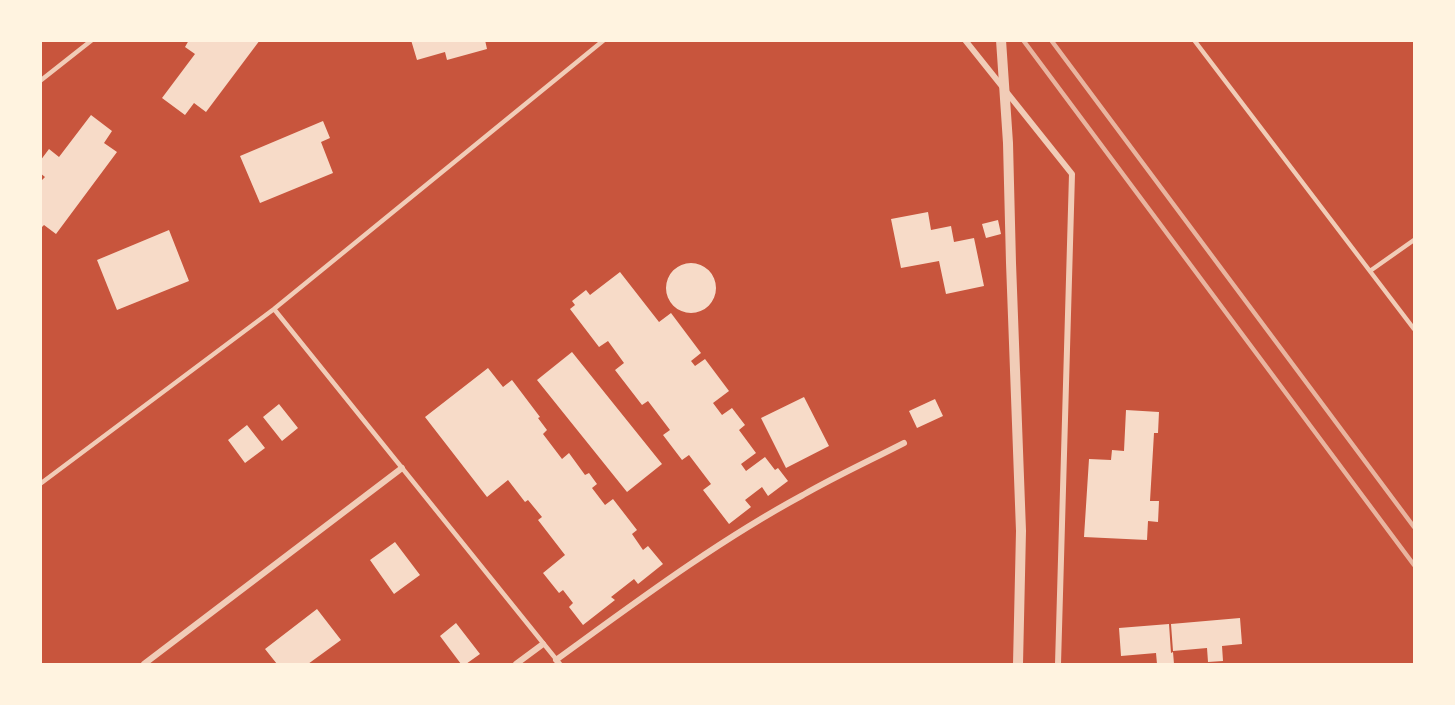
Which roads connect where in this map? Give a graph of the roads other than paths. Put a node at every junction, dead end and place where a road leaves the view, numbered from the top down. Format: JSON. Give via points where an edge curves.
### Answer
{"nodes":[{"id":1,"x":92,"y":40,"type":"edge"},
{"id":2,"x":604,"y":40,"type":"edge"},
{"id":3,"x":965,"y":40,"type":"edge"},
{"id":4,"x":1001,"y":40,"type":"edge"},
{"id":5,"x":1194,"y":40,"type":"edge"},
{"id":6,"x":40,"y":81,"type":"edge"},
{"id":7,"x":1414,"y":240,"type":"edge"},
{"id":8,"x":1371,"y":271,"type":"junction"},
{"id":9,"x":274,"y":309,"type":"junction"},
{"id":10,"x":1414,"y":329,"type":"edge"},
{"id":11,"x":904,"y":443,"type":"dead end"},
{"id":12,"x":402,"y":468,"type":"junction"},
{"id":13,"x":40,"y":484,"type":"edge"},
{"id":14,"x":543,"y":644,"type":"junction"},
{"id":15,"x":558,"y":662,"type":"edge"},
{"id":16,"x":144,"y":664,"type":"edge"},
{"id":17,"x":516,"y":664,"type":"edge"},
{"id":18,"x":1018,"y":664,"type":"edge"},
{"id":19,"x":1058,"y":664,"type":"edge"}],
"edges":[{"from":1,"to":6,"type":"lane"},
{"from":2,"to":9,"type":"lane"},
{"from":3,"to":19,"type":"street","via":[[1072,174]]},
{"from":4,"to":18,"type":"street","via":[[1021,531]]},
{"from":5,"to":8,"type":"lane"},
{"from":7,"to":8,"type":"lane"},
{"from":8,"to":10,"type":"lane"},
{"from":9,"to":12,"type":"lane"},
{"from":9,"to":13,"type":"lane"},
{"from":11,"to":15,"type":"street","via":[[802,495],[738,534],[660,585]]},
{"from":12,"to":14,"type":"lane"},
{"from":12,"to":16,"type":"street"},
{"from":14,"to":15,"type":"lane"},
{"from":14,"to":17,"type":"street"}]}
